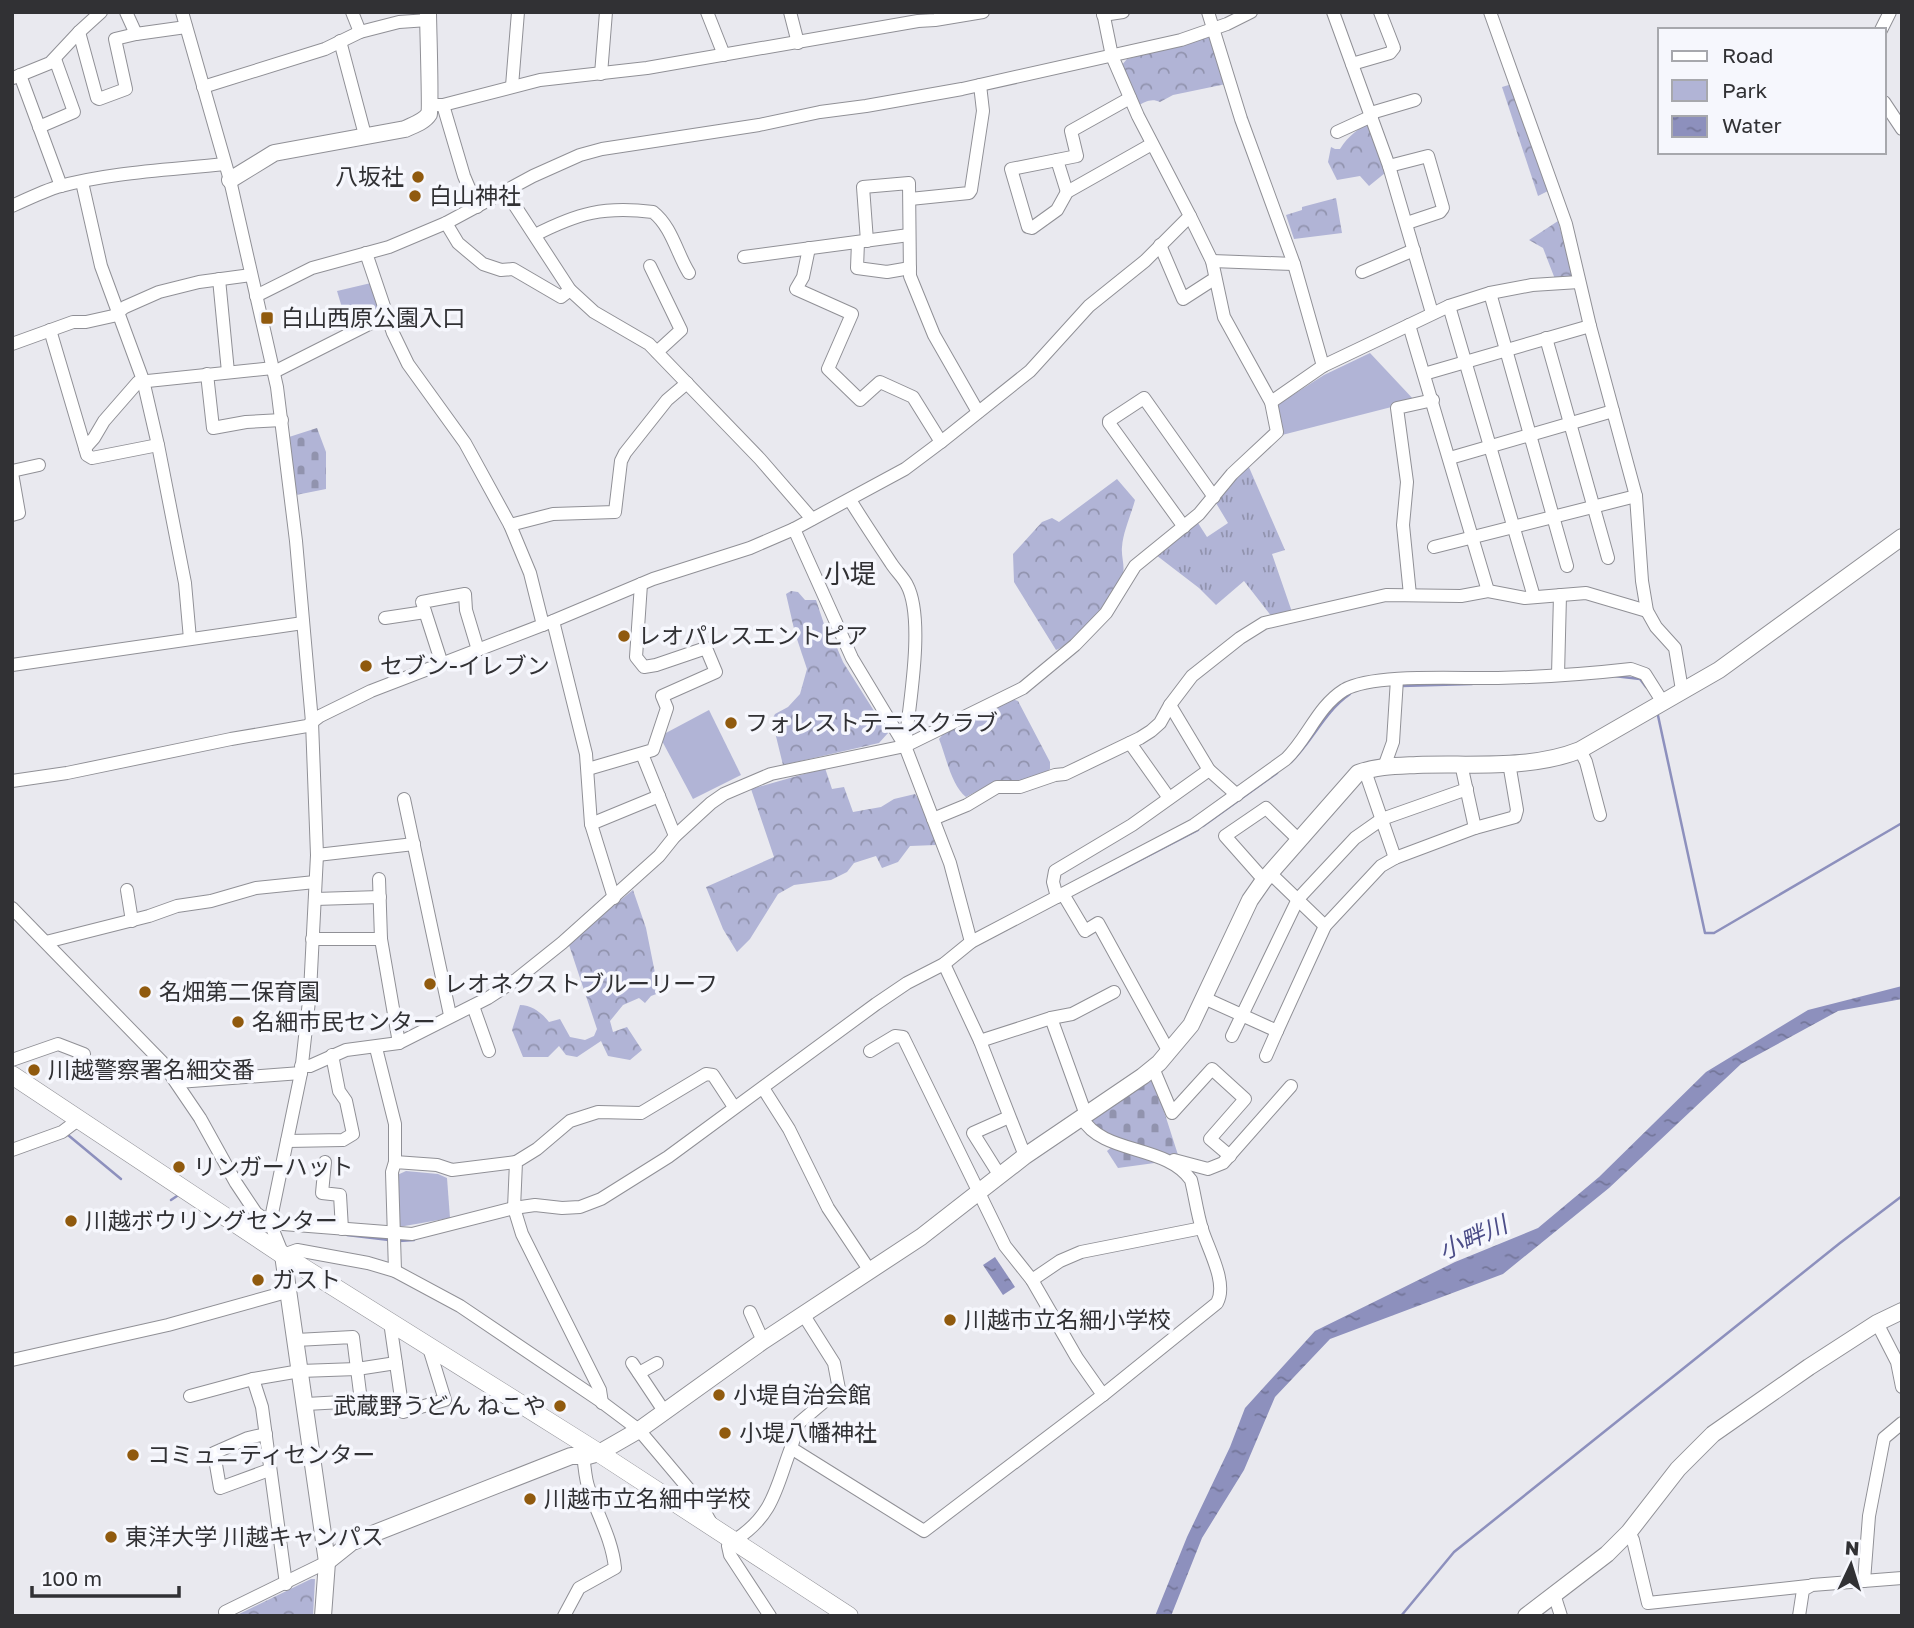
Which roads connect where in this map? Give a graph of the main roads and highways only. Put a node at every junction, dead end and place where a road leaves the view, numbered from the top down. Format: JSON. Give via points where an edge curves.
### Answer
{"nodes":[{"id":1,"x":12,"y":1075,"type":"edge"},
{"id":2,"x":849,"y":1616,"type":"edge"}],
"edges":[{"from":1,"to":2,"type":"main road","via":[[591,1455],[733,1539]]}]}
